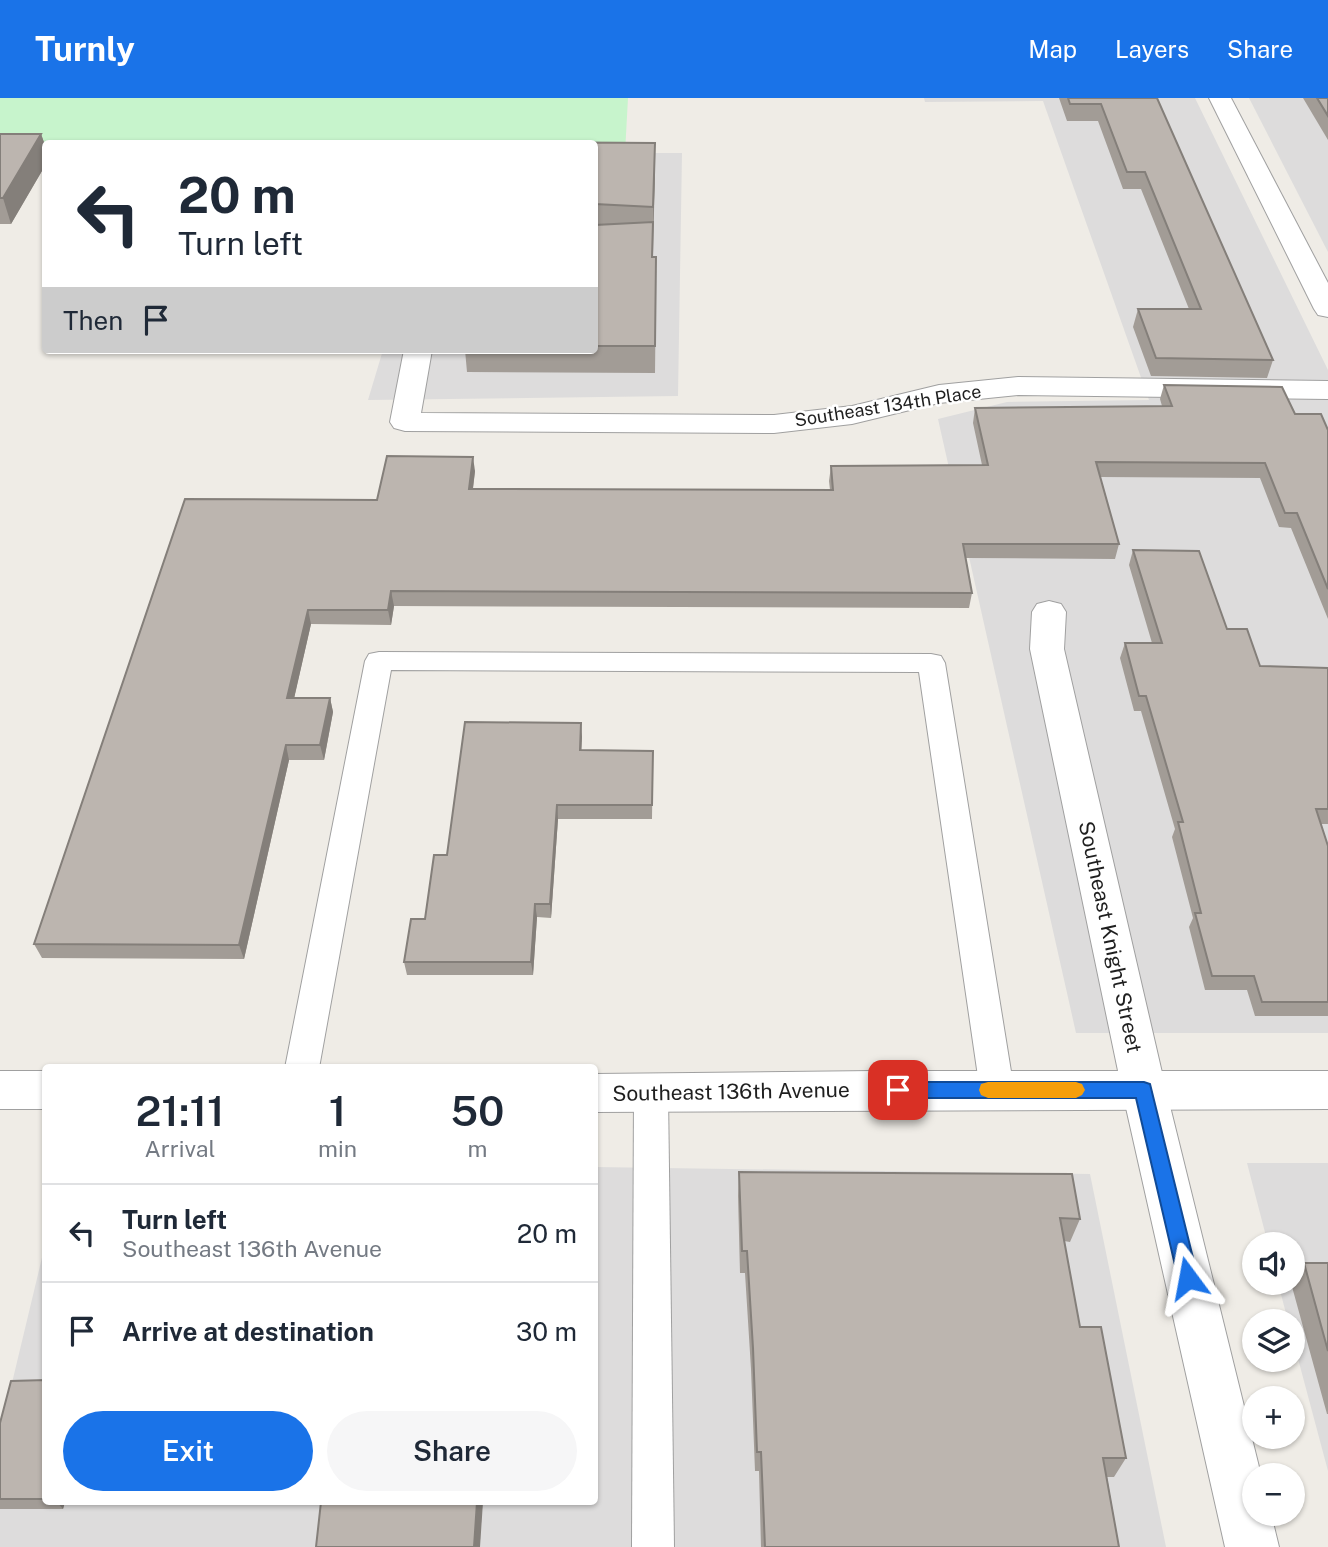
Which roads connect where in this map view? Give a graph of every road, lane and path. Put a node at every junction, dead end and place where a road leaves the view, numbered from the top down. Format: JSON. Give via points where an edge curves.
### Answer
{"nodes":[{"id":1,"x":1220,"y":98,"type":"edge"},
{"id":2,"x":1328,"y":309,"type":"edge"},
{"id":3,"x":417,"y":354,"type":"edge"},
{"id":4,"x":1328,"y":390,"type":"edge"},
{"id":5,"x":1049,"y":612,"type":"dead end"},
{"id":6,"x":303,"y":1064,"type":"edge"},
{"id":7,"x":0,"y":1090,"type":"edge"},
{"id":8,"x":42,"y":1090,"type":"edge"},
{"id":9,"x":997,"y":1090,"type":"junction"},
{"id":10,"x":1144,"y":1090,"type":"junction"},
{"id":11,"x":1328,"y":1090,"type":"edge"},
{"id":12,"x":598,"y":1093,"type":"edge"},
{"id":13,"x":651,"y":1094,"type":"junction"},
{"id":14,"x":653,"y":1547,"type":"edge"},
{"id":15,"x":1251,"y":1547,"type":"edge"}],
"edges":[{"from":1,"to":2,"type":"street"},
{"from":3,"to":4,"type":"street","name":"Southeast 134th Place","via":[[405,422],[774,424],[852,415],[939,394],[1018,386]]},
{"from":5,"to":10,"type":"street","name":"Southeast Knight Street","via":[[1046,649]]},
{"from":6,"to":9,"type":"lane","via":[[379,661],[931,663]]},
{"from":7,"to":8,"type":"street"},
{"from":9,"to":10,"type":"street","name":"Southeast 136th Avenue"},
{"from":9,"to":13,"type":"street","name":"Southeast 136th Avenue"},
{"from":10,"to":11,"type":"street","name":"Southeast 136th Avenue"},
{"from":10,"to":15,"type":"street","name":"Southeast Knight Street"},
{"from":12,"to":13,"type":"street","name":"Southeast 136th Avenue"},
{"from":13,"to":14,"type":"lane"}]}
